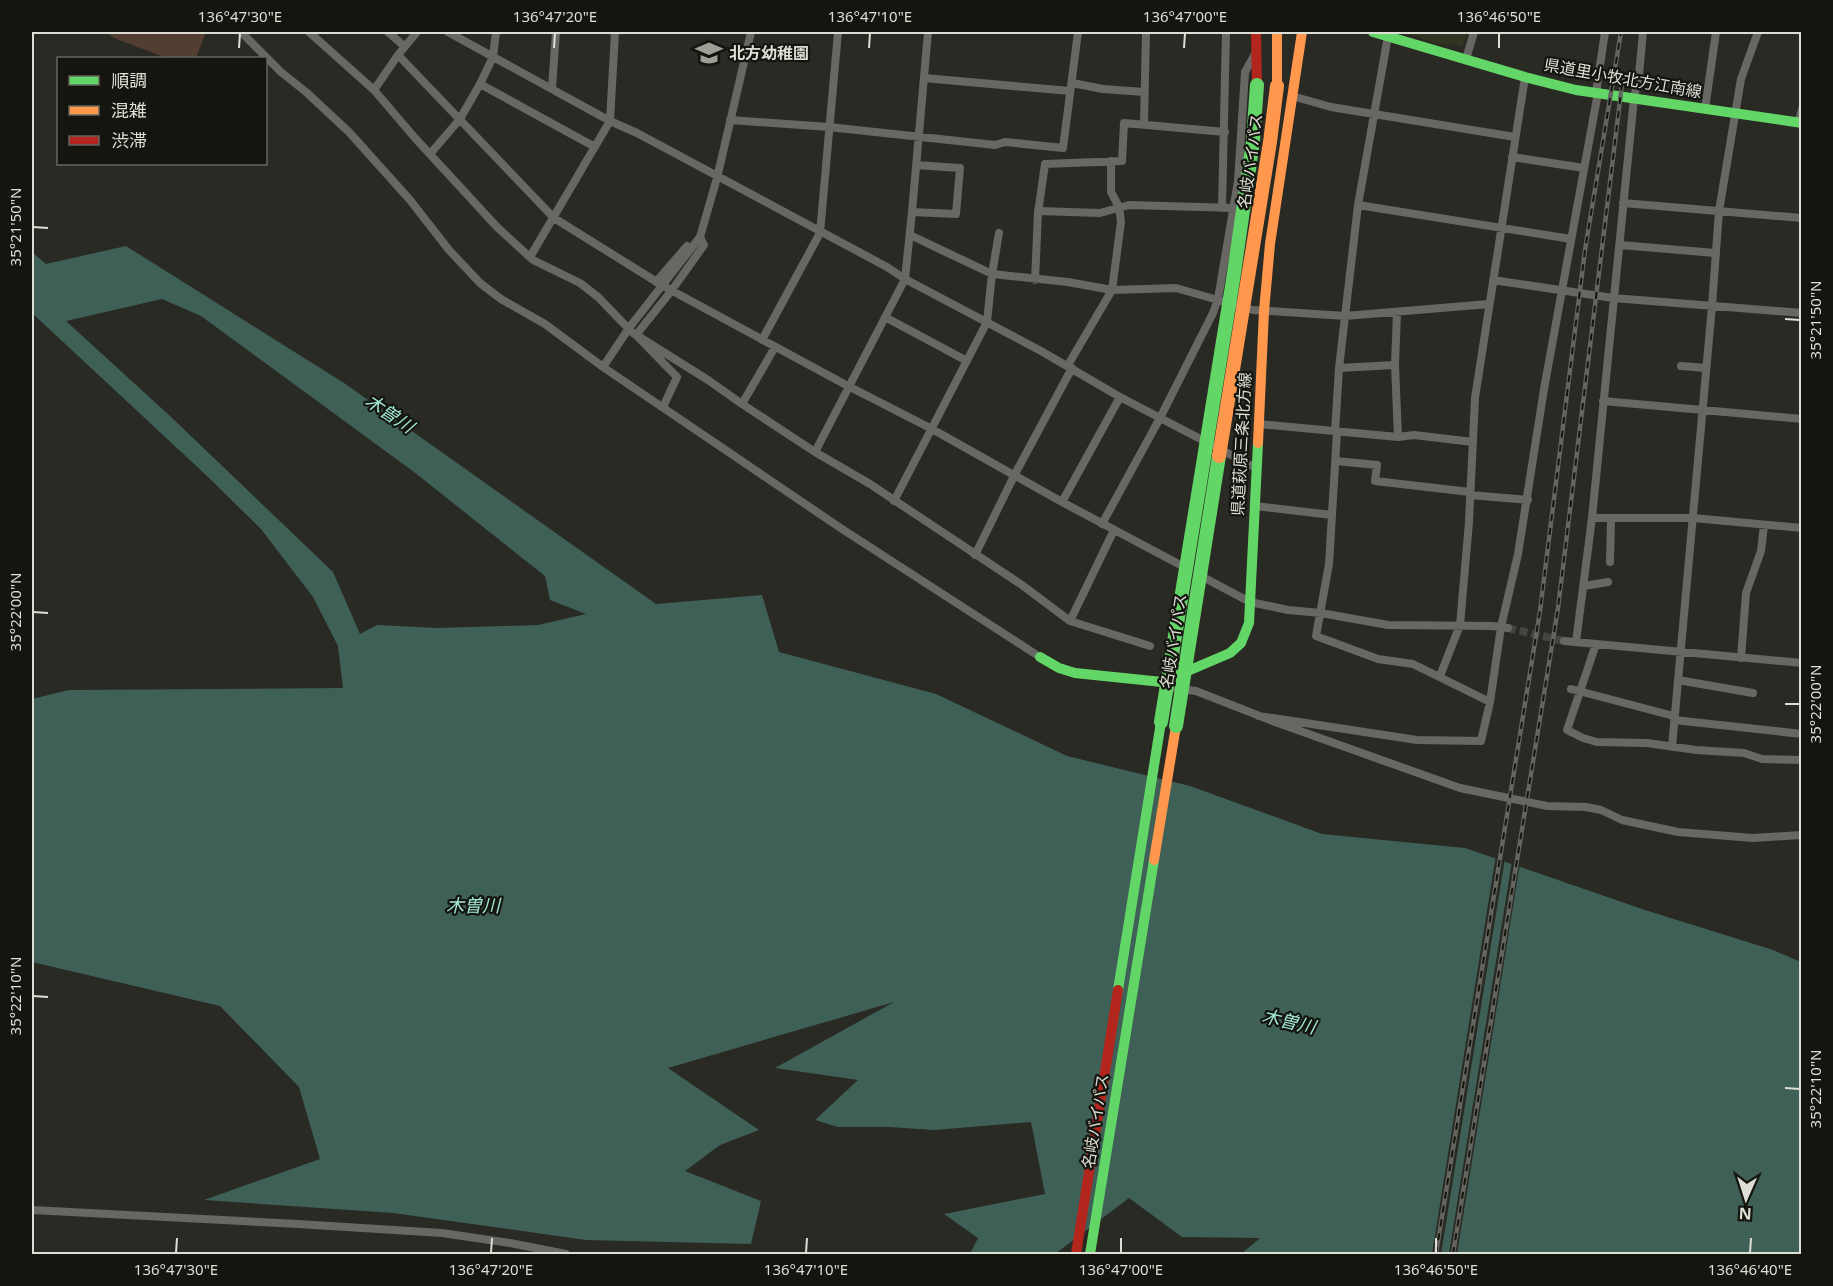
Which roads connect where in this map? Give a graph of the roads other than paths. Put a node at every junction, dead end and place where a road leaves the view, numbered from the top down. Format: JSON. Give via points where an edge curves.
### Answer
{"nodes":[{"id":1,"x":242,"y":32,"type":"edge"},
{"id":2,"x":309,"y":32,"type":"edge"},
{"id":3,"x":388,"y":32,"type":"edge"},
{"id":4,"x":417,"y":32,"type":"edge"},
{"id":5,"x":448,"y":32,"type":"edge"},
{"id":6,"x":496,"y":32,"type":"edge"},
{"id":7,"x":556,"y":32,"type":"edge"},
{"id":8,"x":615,"y":32,"type":"edge"},
{"id":9,"x":751,"y":32,"type":"edge"},
{"id":10,"x":838,"y":32,"type":"edge"},
{"id":11,"x":928,"y":32,"type":"edge"},
{"id":12,"x":1078,"y":32,"type":"edge"},
{"id":13,"x":1146,"y":32,"type":"edge"},
{"id":14,"x":1226,"y":32,"type":"edge"},
{"id":15,"x":1256,"y":32,"type":"edge"},
{"id":16,"x":1277,"y":32,"type":"edge"},
{"id":17,"x":1302,"y":32,"type":"edge"},
{"id":18,"x":1373,"y":32,"type":"edge"},
{"id":19,"x":1474,"y":32,"type":"edge"},
{"id":20,"x":1605,"y":32,"type":"edge"},
{"id":21,"x":1643,"y":32,"type":"edge"},
{"id":22,"x":1716,"y":32,"type":"edge"},
{"id":23,"x":1758,"y":32,"type":"edge"},
{"id":24,"x":1388,"y":36,"type":"junction"},
{"id":25,"x":405,"y":46,"type":"junction"},
{"id":26,"x":1257,"y":50,"type":"junction"},
{"id":27,"x":398,"y":55,"type":"junction"},
{"id":28,"x":266,"y":57,"type":"edge"},
{"id":29,"x":493,"y":57,"type":"junction"},
{"id":30,"x":267,"y":58,"type":"edge"},
{"id":31,"x":1466,"y":59,"type":"junction"},
{"id":32,"x":1525,"y":77,"type":"junction"},
{"id":33,"x":924,"y":78,"type":"junction"},
{"id":34,"x":480,"y":84,"type":"junction"},
{"id":35,"x":1071,"y":87,"type":"junction"},
{"id":36,"x":552,"y":88,"type":"junction"},
{"id":37,"x":374,"y":90,"type":"junction"},
{"id":38,"x":1144,"y":92,"type":"junction"},
{"id":39,"x":1597,"y":93,"type":"junction"},
{"id":40,"x":1292,"y":96,"type":"junction"},
{"id":41,"x":1634,"y":98,"type":"junction"},
{"id":42,"x":1705,"y":109,"type":"junction"},
{"id":43,"x":1802,"y":109,"type":"edge"},
{"id":44,"x":1735,"y":113,"type":"junction"},
{"id":45,"x":1375,"y":115,"type":"junction"},
{"id":46,"x":460,"y":119,"type":"junction"},
{"id":47,"x":730,"y":120,"type":"junction"},
{"id":48,"x":610,"y":121,"type":"junction"},
{"id":49,"x":1800,"y":123,"type":"edge"},
{"id":50,"x":1144,"y":124,"type":"junction"},
{"id":51,"x":829,"y":127,"type":"junction"},
{"id":52,"x":1225,"y":132,"type":"junction"},
{"id":53,"x":1515,"y":137,"type":"junction"},
{"id":54,"x":919,"y":138,"type":"junction"},
{"id":55,"x":595,"y":147,"type":"junction"},
{"id":56,"x":1063,"y":148,"type":"junction"},
{"id":57,"x":430,"y":154,"type":"junction"},
{"id":58,"x":1512,"y":157,"type":"junction"},
{"id":59,"x":1111,"y":161,"type":"junction"},
{"id":60,"x":1060,"y":163,"type":"junction"},
{"id":61,"x":916,"y":165,"type":"junction"},
{"id":62,"x":1584,"y":168,"type":"junction"},
{"id":63,"x":717,"y":178,"type":"junction"},
{"id":64,"x":1623,"y":203,"type":"junction"},
{"id":65,"x":1358,"y":206,"type":"junction"},
{"id":66,"x":1119,"y":207,"type":"junction"},
{"id":67,"x":1222,"y":208,"type":"junction"},
{"id":68,"x":1234,"y":208,"type":"junction"},
{"id":69,"x":1038,"y":211,"type":"junction"},
{"id":70,"x":1719,"y":211,"type":"junction"},
{"id":71,"x":912,"y":212,"type":"junction"},
{"id":72,"x":554,"y":218,"type":"junction"},
{"id":73,"x":1802,"y":218,"type":"edge"},
{"id":74,"x":1501,"y":228,"type":"junction"},
{"id":75,"x":820,"y":233,"type":"junction"},
{"id":76,"x":999,"y":233,"type":"dead end"},
{"id":77,"x":910,"y":235,"type":"junction"},
{"id":78,"x":700,"y":237,"type":"junction"},
{"id":79,"x":1571,"y":239,"type":"junction"},
{"id":80,"x":1620,"y":245,"type":"junction"},
{"id":81,"x":1715,"y":253,"type":"junction"},
{"id":82,"x":530,"y":257,"type":"junction"},
{"id":83,"x":992,"y":274,"type":"junction"},
{"id":84,"x":904,"y":279,"type":"junction"},
{"id":85,"x":1035,"y":280,"type":"junction"},
{"id":86,"x":1493,"y":280,"type":"junction"},
{"id":87,"x":663,"y":286,"type":"junction"},
{"id":88,"x":1112,"y":290,"type":"junction"},
{"id":89,"x":1561,"y":290,"type":"junction"},
{"id":90,"x":1613,"y":298,"type":"junction"},
{"id":91,"x":1218,"y":299,"type":"junction"},
{"id":92,"x":1489,"y":304,"type":"junction"},
{"id":93,"x":1712,"y":306,"type":"junction"},
{"id":94,"x":1264,"y":311,"type":"junction"},
{"id":95,"x":1397,"y":312,"type":"junction"},
{"id":96,"x":1802,"y":313,"type":"edge"},
{"id":97,"x":885,"y":316,"type":"junction"},
{"id":98,"x":1345,"y":316,"type":"junction"},
{"id":99,"x":987,"y":322,"type":"junction"},
{"id":100,"x":626,"y":326,"type":"dead end"},
{"id":101,"x":635,"y":334,"type":"junction"},
{"id":102,"x":762,"y":340,"type":"junction"},
{"id":103,"x":775,"y":347,"type":"junction"},
{"id":104,"x":968,"y":361,"type":"junction"},
{"id":105,"x":1395,"y":365,"type":"junction"},
{"id":106,"x":1681,"y":366,"type":"dead end"},
{"id":107,"x":603,"y":367,"type":"junction"},
{"id":108,"x":1070,"y":367,"type":"junction"},
{"id":109,"x":1339,"y":368,"type":"junction"},
{"id":110,"x":1706,"y":368,"type":"junction"},
{"id":111,"x":848,"y":386,"type":"junction"},
{"id":112,"x":1120,"y":397,"type":"junction"},
{"id":113,"x":1603,"y":400,"type":"junction"},
{"id":114,"x":742,"y":404,"type":"junction"},
{"id":115,"x":663,"y":407,"type":"junction"},
{"id":116,"x":1702,"y":411,"type":"junction"},
{"id":117,"x":1160,"y":418,"type":"junction"},
{"id":118,"x":1802,"y":419,"type":"edge"},
{"id":119,"x":1259,"y":424,"type":"junction"},
{"id":120,"x":932,"y":429,"type":"junction"},
{"id":121,"x":1336,"y":432,"type":"junction"},
{"id":122,"x":1398,"y":436,"type":"junction"},
{"id":123,"x":1473,"y":442,"type":"junction"},
{"id":124,"x":815,"y":452,"type":"junction"},
{"id":125,"x":1335,"y":461,"type":"junction"},
{"id":126,"x":1256,"y":468,"type":"junction"},
{"id":127,"x":1015,"y":474,"type":"junction"},
{"id":128,"x":1470,"y":494,"type":"junction"},
{"id":129,"x":1528,"y":500,"type":"junction"},
{"id":130,"x":894,"y":501,"type":"junction"},
{"id":131,"x":1062,"y":502,"type":"junction"},
{"id":132,"x":1255,"y":506,"type":"junction"},
{"id":133,"x":1332,"y":515,"type":"junction"},
{"id":134,"x":1592,"y":518,"type":"junction"},
{"id":135,"x":1611,"y":518,"type":"junction"},
{"id":136,"x":1694,"y":518,"type":"junction"},
{"id":137,"x":1102,"y":524,"type":"junction"},
{"id":138,"x":1764,"y":525,"type":"junction"},
{"id":139,"x":1802,"y":528,"type":"edge"},
{"id":140,"x":1114,"y":530,"type":"junction"},
{"id":141,"x":975,"y":555,"type":"junction"},
{"id":142,"x":1610,"y":562,"type":"dead end"},
{"id":143,"x":1608,"y":582,"type":"dead end"},
{"id":144,"x":1584,"y":586,"type":"junction"},
{"id":145,"x":1250,"y":602,"type":"junction"},
{"id":146,"x":1321,"y":613,"type":"junction"},
{"id":147,"x":1070,"y":621,"type":"junction"},
{"id":148,"x":1460,"y":625,"type":"junction"},
{"id":149,"x":1504,"y":627,"type":"junction"},
{"id":150,"x":1564,"y":641,"type":"tunnel mouth"},
{"id":151,"x":1576,"y":642,"type":"junction"},
{"id":152,"x":1596,"y":644,"type":"junction"},
{"id":153,"x":1150,"y":646,"type":"dead end"},
{"id":154,"x":1681,"y":652,"type":"junction"},
{"id":155,"x":1040,"y":657,"type":"joint"},
{"id":156,"x":1741,"y":658,"type":"junction"},
{"id":157,"x":1802,"y":663,"type":"edge"},
{"id":158,"x":1440,"y":676,"type":"junction"},
{"id":159,"x":1678,"y":680,"type":"junction"},
{"id":160,"x":1162,"y":682,"type":"junction"},
{"id":161,"x":1571,"y":689,"type":"dead end"},
{"id":162,"x":1580,"y":692,"type":"junction"},
{"id":163,"x":1754,"y":693,"type":"dead end"},
{"id":164,"x":1490,"y":702,"type":"junction"},
{"id":165,"x":1259,"y":716,"type":"junction"},
{"id":166,"x":1674,"y":718,"type":"junction"},
{"id":167,"x":1802,"y":734,"type":"edge"},
{"id":168,"x":1672,"y":747,"type":"junction"},
{"id":169,"x":1802,"y":760,"type":"edge"},
{"id":170,"x":1802,"y":835,"type":"edge"},
{"id":171,"x":32,"y":1210,"type":"edge"},
{"id":172,"x":566,"y":1254,"type":"edge"},
{"id":173,"x":1076,"y":1254,"type":"edge"},
{"id":174,"x":1090,"y":1254,"type":"edge"}],
"edges":[{"from":1,"to":28,"type":"street"},
{"from":2,"to":37,"type":"street"},
{"from":3,"to":25,"type":"street"},
{"from":4,"to":25,"type":"street"},
{"from":5,"to":29,"type":"street"},
{"from":6,"to":29,"type":"street"},
{"from":7,"to":36,"type":"street"},
{"from":8,"to":48,"type":"street"},
{"from":9,"to":47,"type":"street"},
{"from":10,"to":51,"type":"street"},
{"from":11,"to":33,"type":"street"},
{"from":12,"to":35,"type":"street"},
{"from":13,"to":38,"type":"street"},
{"from":14,"to":52,"type":"street"},
{"from":15,"to":26,"type":"main road","name":"名岐バイパス"},
{"from":16,"to":174,"type":"main road","name":"名岐バイパス","bridge":true,"via":[[1277,86],[1270,142]]},
{"from":17,"to":40,"type":"main road","name":"県道萩原三条北方線"},
{"from":18,"to":24,"type":"main road","name":"県道里小牧北方江南線"},
{"from":19,"to":31,"type":"street"},
{"from":20,"to":39,"type":"street"},
{"from":21,"to":41,"type":"street"},
{"from":22,"to":42,"type":"street"},
{"from":23,"to":44,"type":"street","via":[[1744,67]]},
{"from":24,"to":31,"type":"main road","name":"県道里小牧北方江南線"},
{"from":24,"to":45,"type":"street"},
{"from":25,"to":27,"type":"street"},
{"from":26,"to":68,"type":"street","via":[[1245,72]]},
{"from":26,"to":173,"type":"main road","name":"名岐バイパス","bridge":true,"via":[[1253,141],[1233,280]]},
{"from":27,"to":37,"type":"street"},
{"from":27,"to":46,"type":"street"},
{"from":29,"to":34,"type":"street"},
{"from":29,"to":36,"type":"street"},
{"from":30,"to":107,"type":"street","via":[[349,132],[480,283]]},
{"from":31,"to":32,"type":"main road","name":"県道里小牧北方江南線"},
{"from":32,"to":39,"type":"main road","name":"県道里小牧北方江南線"},
{"from":32,"to":53,"type":"street"},
{"from":33,"to":35,"type":"street"},
{"from":33,"to":54,"type":"street"},
{"from":34,"to":46,"type":"street"},
{"from":34,"to":55,"type":"street"},
{"from":35,"to":38,"type":"street"},
{"from":35,"to":56,"type":"street"},
{"from":36,"to":48,"type":"street"},
{"from":37,"to":57,"type":"street"},
{"from":38,"to":50,"type":"street"},
{"from":39,"to":41,"type":"main road","name":"県道里小牧北方江南線"},
{"from":39,"to":62,"type":"street"},
{"from":40,"to":45,"type":"street"},
{"from":40,"to":94,"type":"main road","name":"県道萩原三条北方線"},
{"from":41,"to":42,"type":"main road","name":"県道里小牧北方江南線"},
{"from":41,"to":64,"type":"street"},
{"from":42,"to":44,"type":"main road","name":"県道里小牧北方江南線"},
{"from":43,"to":49,"type":"street"},
{"from":44,"to":49,"type":"main road","name":"県道里小牧北方江南線"},
{"from":44,"to":70,"type":"street"},
{"from":45,"to":53,"type":"street"},
{"from":45,"to":65,"type":"street"},
{"from":46,"to":57,"type":"street"},
{"from":46,"to":72,"type":"street"},
{"from":47,"to":51,"type":"street"},
{"from":47,"to":63,"type":"street"},
{"from":48,"to":55,"type":"street"},
{"from":48,"to":63,"type":"street"},
{"from":50,"to":52,"type":"street"},
{"from":50,"to":59,"type":"street","via":[[1124,123],[1122,161]]},
{"from":51,"to":54,"type":"street"},
{"from":51,"to":75,"type":"street"},
{"from":52,"to":67,"type":"street"},
{"from":53,"to":58,"type":"street"},
{"from":54,"to":56,"type":"street"},
{"from":54,"to":61,"type":"street"},
{"from":55,"to":72,"type":"street"},
{"from":56,"to":60,"type":"street"},
{"from":57,"to":82,"type":"street"},
{"from":58,"to":62,"type":"street"},
{"from":58,"to":74,"type":"street"},
{"from":59,"to":60,"type":"street"},
{"from":59,"to":66,"type":"street","via":[[1111,192]]},
{"from":60,"to":69,"type":"street","via":[[1045,164]]},
{"from":61,"to":71,"type":"street"},
{"from":61,"to":71,"type":"street","via":[[960,168],[956,214]]},
{"from":62,"to":79,"type":"street"},
{"from":63,"to":75,"type":"street"},
{"from":63,"to":78,"type":"street"},
{"from":64,"to":70,"type":"street"},
{"from":64,"to":80,"type":"street"},
{"from":65,"to":74,"type":"street"},
{"from":65,"to":98,"type":"street"},
{"from":66,"to":67,"type":"street","via":[[1129,204]]},
{"from":66,"to":69,"type":"street","via":[[1100,213]]},
{"from":66,"to":88,"type":"street","via":[[1121,222]]},
{"from":67,"to":68,"type":"street"},
{"from":68,"to":91,"type":"street"},
{"from":69,"to":85,"type":"street"},
{"from":70,"to":73,"type":"street"},
{"from":70,"to":81,"type":"street"},
{"from":71,"to":77,"type":"street"},
{"from":72,"to":82,"type":"street"},
{"from":72,"to":87,"type":"street"},
{"from":74,"to":79,"type":"street"},
{"from":74,"to":86,"type":"street"},
{"from":75,"to":84,"type":"street"},
{"from":75,"to":102,"type":"street"},
{"from":76,"to":83,"type":"street"},
{"from":77,"to":83,"type":"street"},
{"from":77,"to":84,"type":"street"},
{"from":78,"to":87,"type":"street","via":[[692,241]]},
{"from":78,"to":87,"type":"street","via":[[704,245]]},
{"from":78,"to":107,"type":"street"},
{"from":79,"to":89,"type":"street"},
{"from":80,"to":81,"type":"street"},
{"from":80,"to":90,"type":"street"},
{"from":81,"to":93,"type":"street"},
{"from":82,"to":100,"type":"street","via":[[580,283]]},
{"from":83,"to":85,"type":"street"},
{"from":83,"to":99,"type":"street"},
{"from":84,"to":97,"type":"street"},
{"from":84,"to":99,"type":"street"},
{"from":85,"to":88,"type":"street"},
{"from":86,"to":89,"type":"street"},
{"from":86,"to":92,"type":"street"},
{"from":87,"to":101,"type":"street"},
{"from":87,"to":102,"type":"street"},
{"from":88,"to":91,"type":"street","via":[[1176,288]]},
{"from":88,"to":108,"type":"street"},
{"from":89,"to":90,"type":"street"},
{"from":89,"to":129,"type":"street"},
{"from":90,"to":93,"type":"street"},
{"from":90,"to":113,"type":"street"},
{"from":91,"to":94,"type":"street"},
{"from":91,"to":117,"type":"street"},
{"from":92,"to":95,"type":"street"},
{"from":92,"to":123,"type":"street","via":[[1475,398]]},
{"from":93,"to":96,"type":"street"},
{"from":93,"to":110,"type":"street"},
{"from":94,"to":98,"type":"street"},
{"from":94,"to":119,"type":"main road","name":"県道萩原三条北方線"},
{"from":95,"to":98,"type":"street"},
{"from":95,"to":105,"type":"street"},
{"from":97,"to":104,"type":"street"},
{"from":97,"to":111,"type":"street"},
{"from":98,"to":109,"type":"street"},
{"from":99,"to":104,"type":"street"},
{"from":99,"to":108,"type":"street"},
{"from":101,"to":114,"type":"street"},
{"from":101,"to":115,"type":"street","via":[[676,377]]},
{"from":102,"to":103,"type":"street"},
{"from":103,"to":111,"type":"street"},
{"from":103,"to":114,"type":"street"},
{"from":104,"to":120,"type":"street"},
{"from":105,"to":109,"type":"street"},
{"from":105,"to":122,"type":"street"},
{"from":106,"to":110,"type":"street"},
{"from":107,"to":115,"type":"street"},
{"from":108,"to":112,"type":"street"},
{"from":108,"to":127,"type":"street"},
{"from":109,"to":121,"type":"street"},
{"from":110,"to":116,"type":"street"},
{"from":111,"to":120,"type":"street"},
{"from":111,"to":124,"type":"street"},
{"from":112,"to":117,"type":"street"},
{"from":112,"to":131,"type":"street"},
{"from":113,"to":116,"type":"street"},
{"from":113,"to":134,"type":"street"},
{"from":114,"to":124,"type":"street"},
{"from":115,"to":155,"type":"street"},
{"from":116,"to":118,"type":"street"},
{"from":116,"to":136,"type":"street"},
{"from":117,"to":126,"type":"street"},
{"from":117,"to":137,"type":"street"},
{"from":119,"to":121,"type":"street"},
{"from":119,"to":126,"type":"main road","name":"県道萩原三条北方線"},
{"from":120,"to":127,"type":"street"},
{"from":120,"to":130,"type":"street"},
{"from":121,"to":122,"type":"street"},
{"from":121,"to":125,"type":"street"},
{"from":122,"to":123,"type":"street"},
{"from":123,"to":128,"type":"street"},
{"from":124,"to":130,"type":"street"},
{"from":125,"to":128,"type":"street","via":[[1377,465],[1375,481]]},
{"from":125,"to":133,"type":"street"},
{"from":126,"to":132,"type":"main road","name":"県道萩原三条北方線"},
{"from":127,"to":131,"type":"street"},
{"from":127,"to":141,"type":"street"},
{"from":128,"to":129,"type":"street"},
{"from":128,"to":148,"type":"street"},
{"from":129,"to":149,"type":"street"},
{"from":130,"to":141,"type":"street"},
{"from":131,"to":137,"type":"street"},
{"from":132,"to":133,"type":"street"},
{"from":132,"to":145,"type":"main road","name":"県道萩原三条北方線"},
{"from":133,"to":146,"type":"street"},
{"from":134,"to":135,"type":"street"},
{"from":134,"to":144,"type":"street"},
{"from":135,"to":136,"type":"street"},
{"from":135,"to":142,"type":"street"},
{"from":136,"to":138,"type":"street"},
{"from":136,"to":154,"type":"street"},
{"from":137,"to":140,"type":"street"},
{"from":138,"to":139,"type":"street"},
{"from":138,"to":156,"type":"street","via":[[1761,551],[1746,593]]},
{"from":140,"to":145,"type":"street"},
{"from":140,"to":147,"type":"street"},
{"from":141,"to":147,"type":"street"},
{"from":143,"to":144,"type":"street"},
{"from":144,"to":151,"type":"street"},
{"from":145,"to":146,"type":"street"},
{"from":145,"to":160,"type":"main road","name":"県道萩原三条北方線","via":[[1246,633],[1234,650]]},
{"from":146,"to":148,"type":"street","via":[[1388,625]]},
{"from":146,"to":158,"type":"street","via":[[1316,636],[1378,659],[1413,663]]},
{"from":147,"to":153,"type":"street"},
{"from":148,"to":149,"type":"street"},
{"from":148,"to":158,"type":"street"},
{"from":149,"to":164,"type":"street"},
{"from":150,"to":151,"type":"street"},
{"from":151,"to":152,"type":"street"},
{"from":152,"to":154,"type":"street"},
{"from":152,"to":162,"type":"street"},
{"from":154,"to":156,"type":"street"},
{"from":154,"to":159,"type":"street"},
{"from":155,"to":160,"type":"main road","name":"県道萩原三条北方線","via":[[1075,674]]},
{"from":156,"to":157,"type":"street"},
{"from":158,"to":164,"type":"street"},
{"from":159,"to":163,"type":"street"},
{"from":159,"to":166,"type":"street"},
{"from":160,"to":165,"type":"street"},
{"from":161,"to":162,"type":"street"},
{"from":162,"to":166,"type":"street"},
{"from":162,"to":168,"type":"street","via":[[1567,730],[1597,741]]},
{"from":164,"to":165,"type":"street","via":[[1481,741],[1417,740]]},
{"from":165,"to":170,"type":"street","via":[[1460,788],[1547,806],[1594,808],[1645,827],[1678,832],[1753,838]]},
{"from":166,"to":167,"type":"street"},
{"from":166,"to":168,"type":"street"},
{"from":168,"to":169,"type":"street"},
{"from":171,"to":172,"type":"street","via":[[442,1233]]}]}
